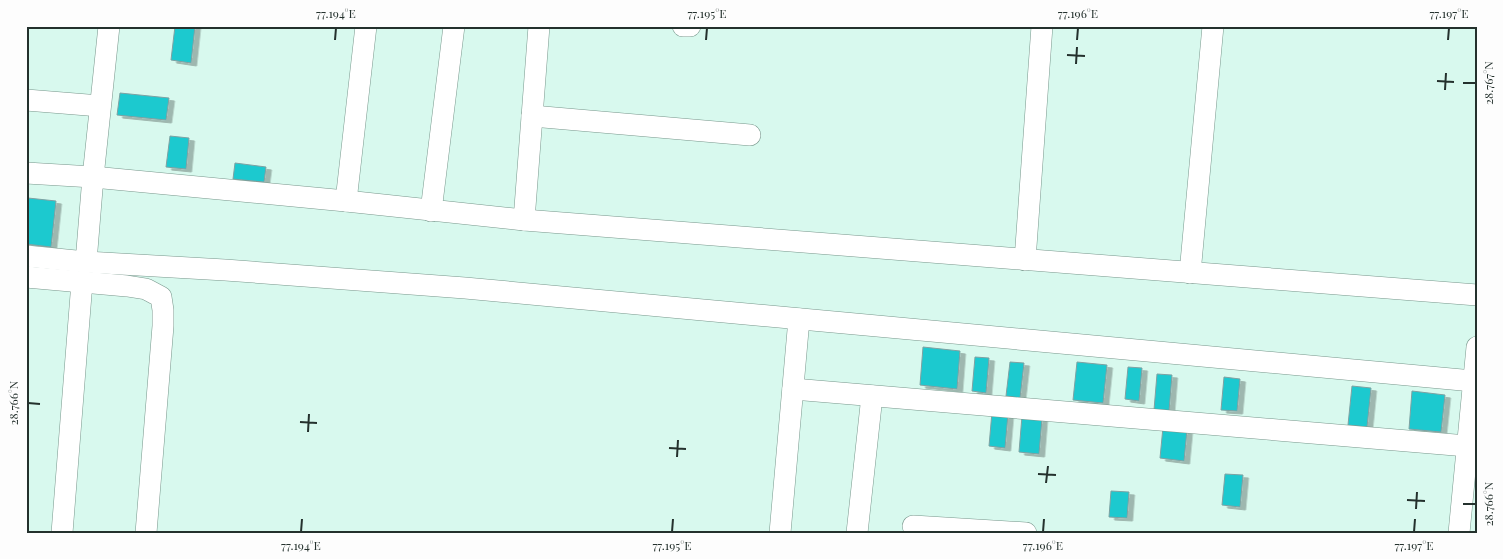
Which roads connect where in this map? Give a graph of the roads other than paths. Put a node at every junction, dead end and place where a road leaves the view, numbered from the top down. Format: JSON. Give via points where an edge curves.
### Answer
{"nodes":[{"id":1,"x":109,"y":26,"type":"edge"},
{"id":2,"x":366,"y":26,"type":"edge"},
{"id":3,"x":454,"y":26,"type":"edge"},
{"id":4,"x":539,"y":26,"type":"edge"},
{"id":5,"x":683,"y":26,"type":"edge"},
{"id":6,"x":690,"y":26,"type":"edge"},
{"id":7,"x":1042,"y":26,"type":"edge"},
{"id":8,"x":1213,"y":26,"type":"edge"},
{"id":9,"x":26,"y":100,"type":"edge"},
{"id":10,"x":100,"y":106,"type":"junction"},
{"id":11,"x":532,"y":116,"type":"junction"},
{"id":12,"x":750,"y":135,"type":"dead end"},
{"id":13,"x":26,"y":173,"type":"edge"},
{"id":14,"x":93,"y":178,"type":"junction"},
{"id":15,"x":346,"y":201,"type":"junction"},
{"id":16,"x":431,"y":211,"type":"junction"},
{"id":17,"x":524,"y":220,"type":"junction"},
{"id":18,"x":26,"y":256,"type":"edge"},
{"id":19,"x":1025,"y":260,"type":"junction"},
{"id":20,"x":84,"y":272,"type":"junction"},
{"id":21,"x":1190,"y":273,"type":"junction"},
{"id":22,"x":26,"y":276,"type":"edge"},
{"id":23,"x":1477,"y":295,"type":"edge"},
{"id":24,"x":799,"y":319,"type":"junction"},
{"id":25,"x":1477,"y":346,"type":"edge"},
{"id":26,"x":1474,"y":380,"type":"junction"},
{"id":27,"x":793,"y":389,"type":"junction"},
{"id":28,"x":872,"y":396,"type":"junction"},
{"id":29,"x":1467,"y":446,"type":"junction"},
{"id":30,"x":1469,"y":502,"type":"edge"},
{"id":31,"x":913,"y":526,"type":"dead end"},
{"id":32,"x":62,"y":533,"type":"edge"},
{"id":33,"x":146,"y":533,"type":"edge"},
{"id":34,"x":780,"y":533,"type":"edge"},
{"id":35,"x":857,"y":533,"type":"edge"},
{"id":36,"x":1026,"y":533,"type":"edge"},
{"id":37,"x":1459,"y":533,"type":"edge"}],
"edges":[{"from":1,"to":10,"type":"street"},
{"from":2,"to":15,"type":"street"},
{"from":3,"to":16,"type":"street"},
{"from":4,"to":11,"type":"street"},
{"from":5,"to":6,"type":"street"},
{"from":7,"to":19,"type":"street"},
{"from":8,"to":21,"type":"street"},
{"from":9,"to":10,"type":"street"},
{"from":10,"to":14,"type":"street"},
{"from":11,"to":12,"type":"street"},
{"from":11,"to":17,"type":"street"},
{"from":13,"to":14,"type":"street"},
{"from":14,"to":15,"type":"street"},
{"from":14,"to":20,"type":"street"},
{"from":15,"to":16,"type":"street"},
{"from":16,"to":17,"type":"street"},
{"from":17,"to":19,"type":"street"},
{"from":18,"to":20,"type":"street"},
{"from":19,"to":21,"type":"street"},
{"from":20,"to":22,"type":"street"},
{"from":20,"to":24,"type":"street","via":[[224,270],[465,288]]},
{"from":20,"to":32,"type":"street"},
{"from":20,"to":33,"type":"street","via":[[146,289],[161,297],[163,326]]},
{"from":21,"to":23,"type":"street"},
{"from":24,"to":26,"type":"street"},
{"from":24,"to":27,"type":"street"},
{"from":25,"to":26,"type":"street"},
{"from":26,"to":29,"type":"street"},
{"from":27,"to":28,"type":"street"},
{"from":27,"to":34,"type":"street"},
{"from":28,"to":29,"type":"street"},
{"from":28,"to":35,"type":"street"},
{"from":29,"to":30,"type":"street"},
{"from":30,"to":37,"type":"street"},
{"from":31,"to":36,"type":"street"}]}
